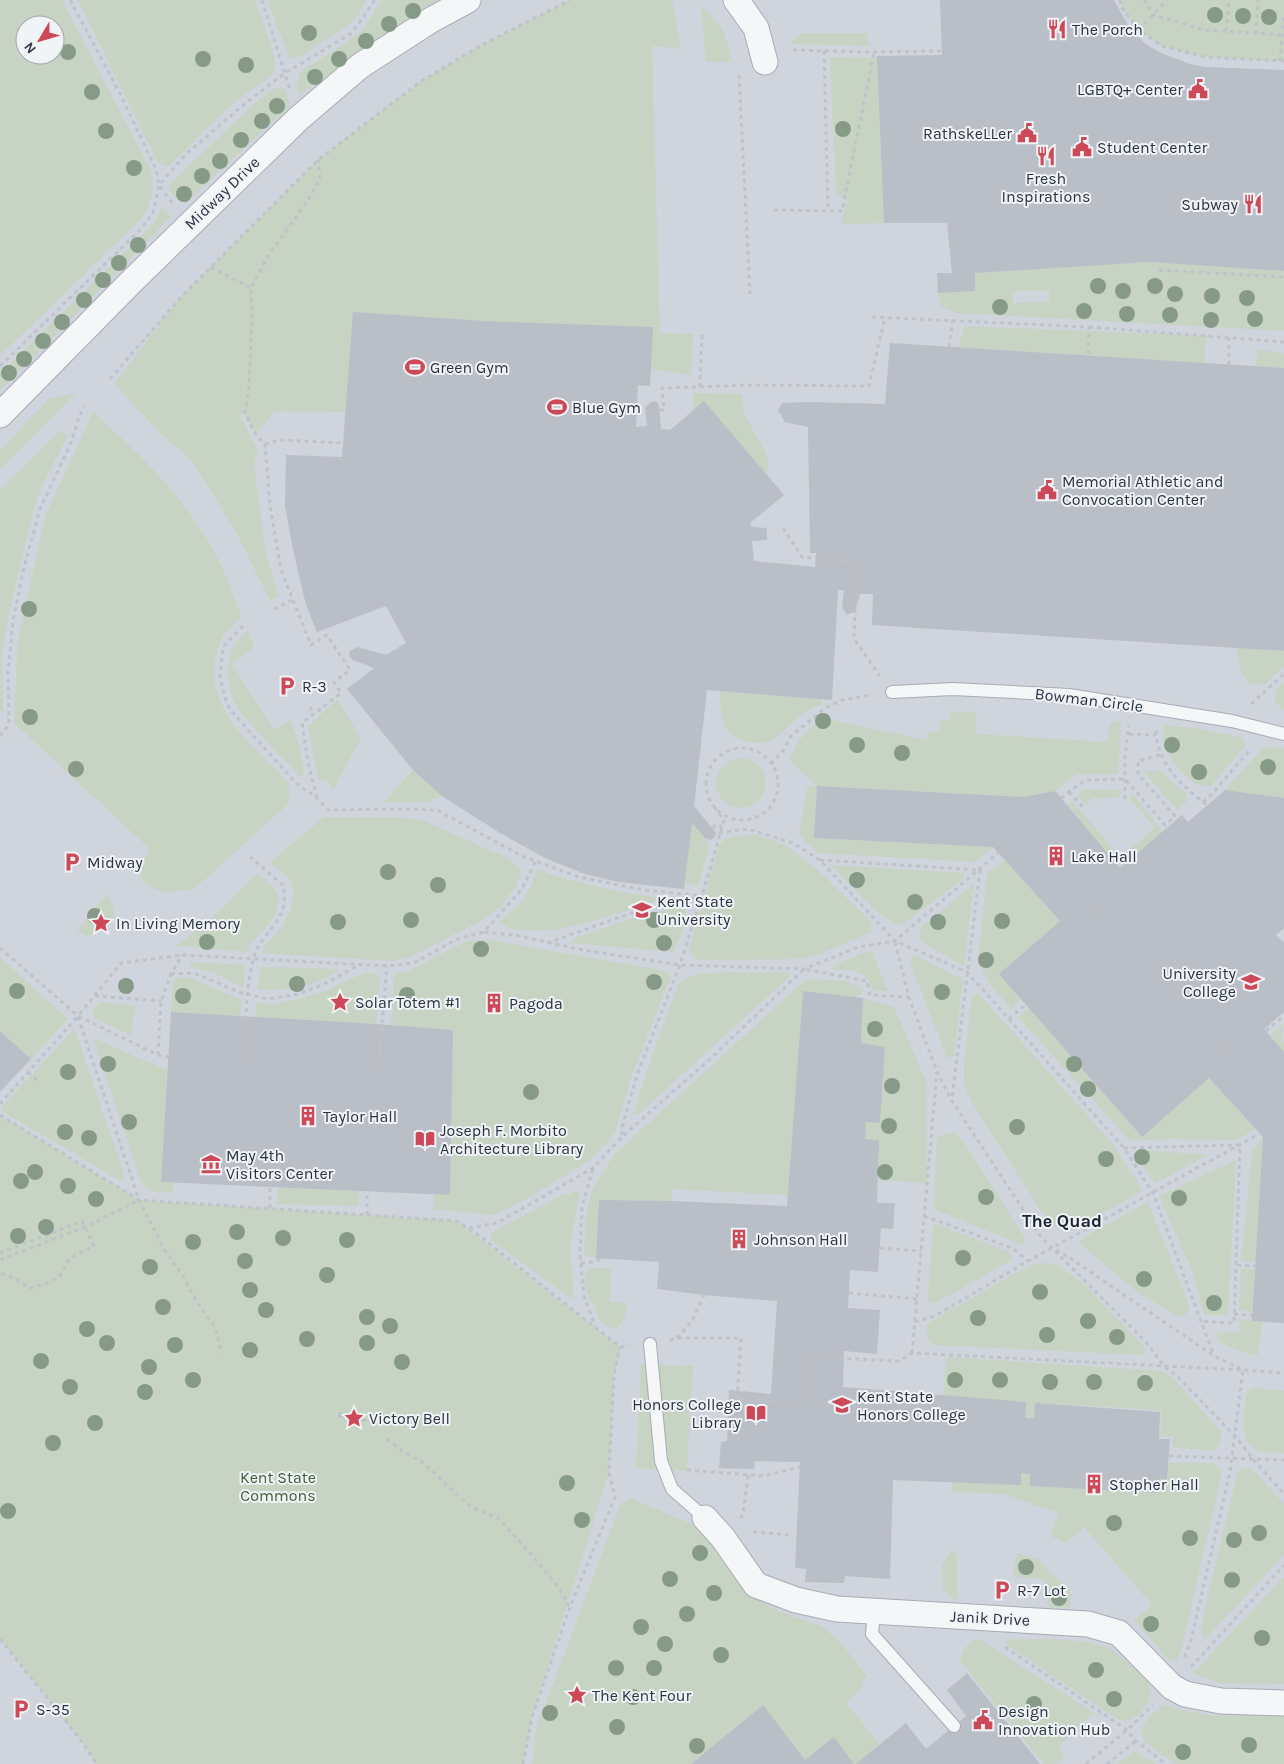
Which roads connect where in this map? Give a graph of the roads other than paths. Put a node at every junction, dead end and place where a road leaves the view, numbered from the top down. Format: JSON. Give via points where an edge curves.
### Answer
{"nodes":[{"id":1,"x":468,"y":0,"type":"edge"},
{"id":2,"x":736,"y":0,"type":"edge"},
{"id":3,"x":765,"y":62,"type":"dead end"},
{"id":4,"x":0,"y":415,"type":"edge"},
{"id":5,"x":892,"y":692,"type":"road end"},
{"id":6,"x":1284,"y":734,"type":"edge"},
{"id":7,"x":650,"y":1344,"type":"road end"},
{"id":8,"x":706,"y":1518,"type":"joint"},
{"id":9,"x":874,"y":1611,"type":"junction"},
{"id":10,"x":1284,"y":1703,"type":"edge"},
{"id":11,"x":954,"y":1726,"type":"dead end"}],
"edges":[{"from":1,"to":4,"type":"street","name":"Midway Drive","via":[[360,66],[298,119]]},
{"from":2,"to":3,"type":"street","via":[[756,28]]},
{"from":5,"to":6,"type":"lane","name":"Bowman Circle","via":[[952,689],[1069,695],[1232,721]]},
{"from":7,"to":8,"type":"lane","via":[[662,1461],[672,1488]]},
{"from":8,"to":9,"type":"street","name":"Janik Drive","via":[[756,1585],[812,1604]]},
{"from":9,"to":10,"type":"street","name":"Janik Drive","via":[[1088,1624],[1119,1633],[1172,1687],[1185,1694],[1221,1701]]},
{"from":9,"to":11,"type":"lane","via":[[872,1634]]}]}
